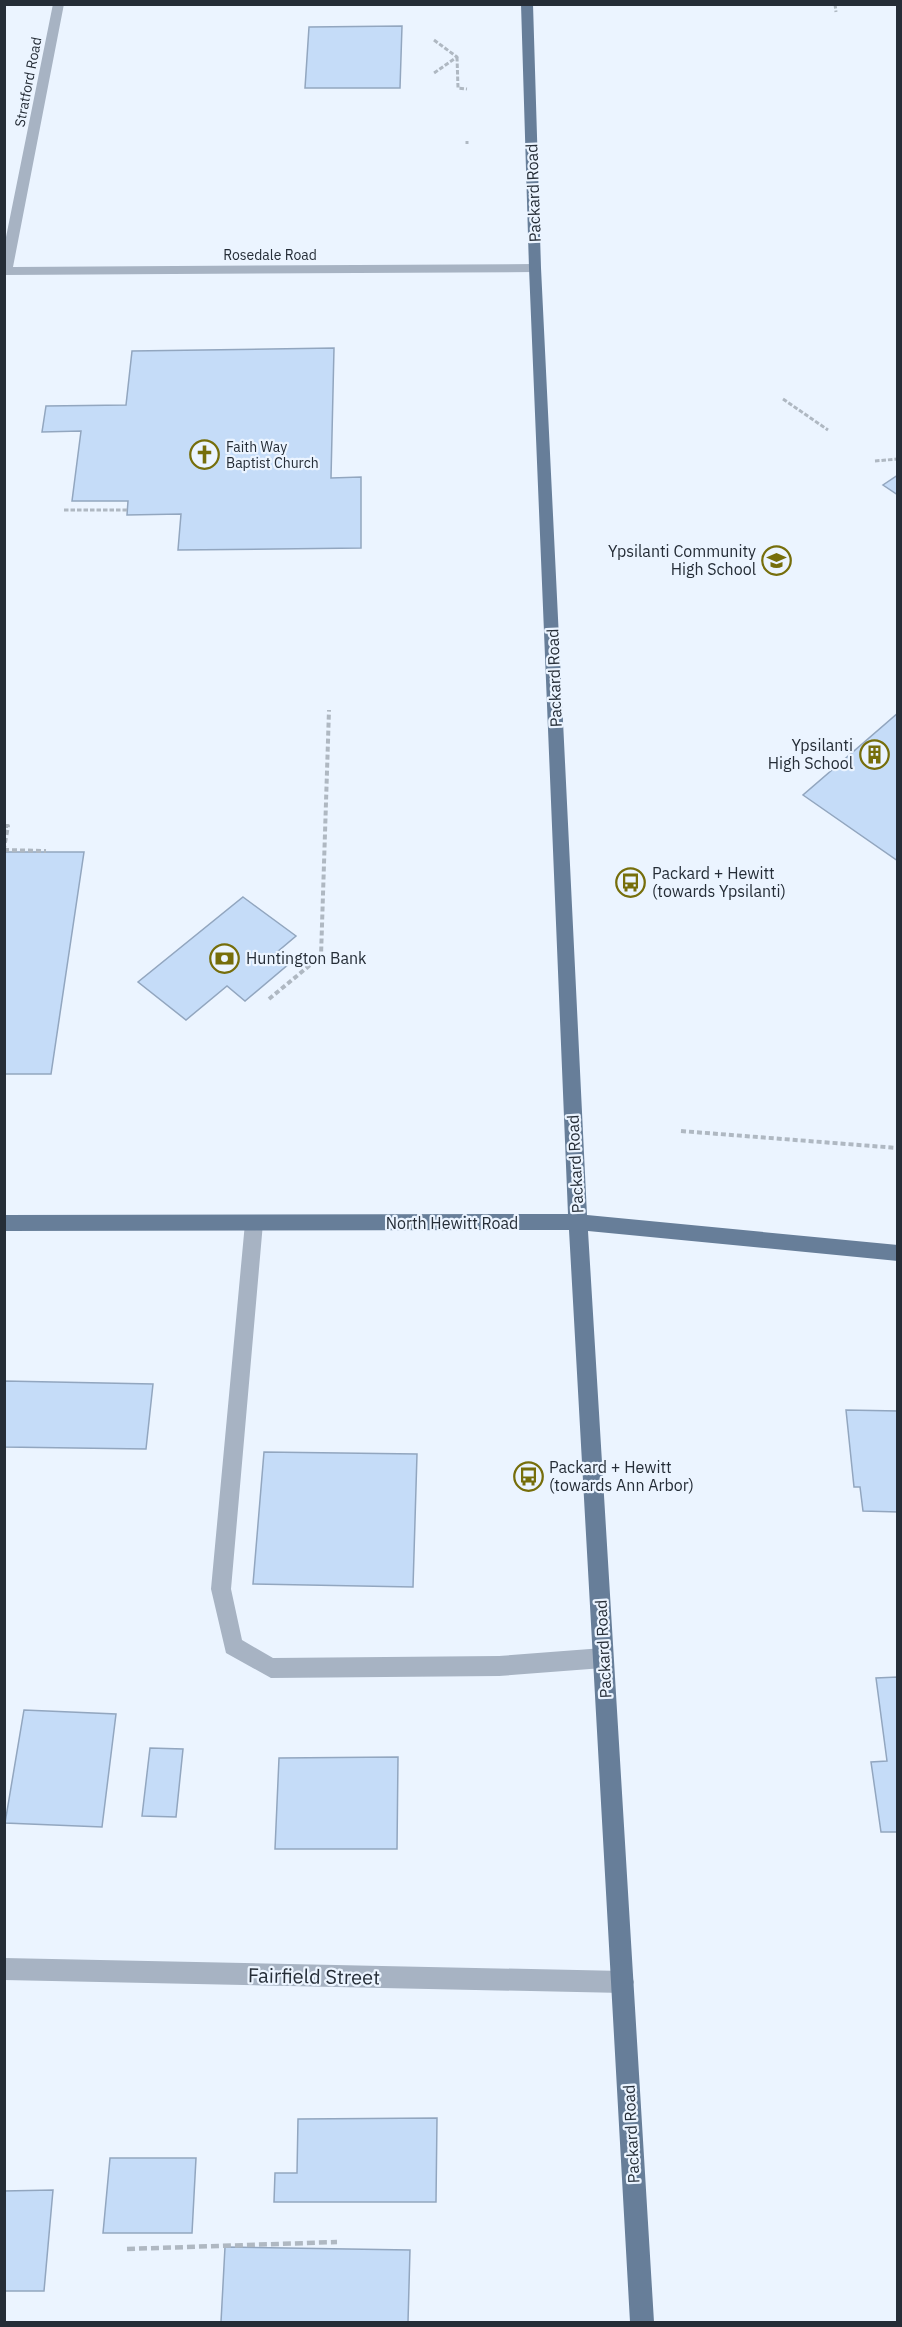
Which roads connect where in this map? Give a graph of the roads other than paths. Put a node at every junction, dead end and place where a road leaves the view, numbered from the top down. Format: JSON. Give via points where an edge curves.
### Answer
{"nodes":[{"id":1,"x":59,"y":4,"type":"edge"},
{"id":2,"x":527,"y":4,"type":"edge"},
{"id":3,"x":535,"y":268,"type":"junction"},
{"id":4,"x":5,"y":271,"type":"edge"},
{"id":5,"x":578,"y":1222,"type":"junction"},
{"id":6,"x":4,"y":1223,"type":"edge"},
{"id":7,"x":254,"y":1223,"type":"junction"},
{"id":8,"x":897,"y":1253,"type":"edge"},
{"id":9,"x":603,"y":1658,"type":"junction"},
{"id":10,"x":4,"y":1969,"type":"edge"},
{"id":11,"x":623,"y":1982,"type":"junction"},
{"id":12,"x":642,"y":2322,"type":"edge"}],
"edges":[{"from":1,"to":4,"type":"street","name":"Stratford Road"},
{"from":2,"to":3,"type":"main road","name":"Packard Road"},
{"from":3,"to":4,"type":"street","name":"Rosedale Road"},
{"from":3,"to":5,"type":"main road","name":"Packard Road"},
{"from":5,"to":7,"type":"main road","name":"North Hewitt Road"},
{"from":5,"to":8,"type":"main road","name":"North Hewitt Road"},
{"from":5,"to":9,"type":"main road","name":"Packard Road"},
{"from":6,"to":7,"type":"main road","name":"North Hewitt Road"},
{"from":7,"to":9,"type":"street","via":[[220,1589],[233,1646],[271,1668],[499,1666]]},
{"from":9,"to":11,"type":"main road","name":"Packard Road"},
{"from":10,"to":11,"type":"street","name":"Fairfield Street"},
{"from":11,"to":12,"type":"main road","name":"Packard Road"}]}
